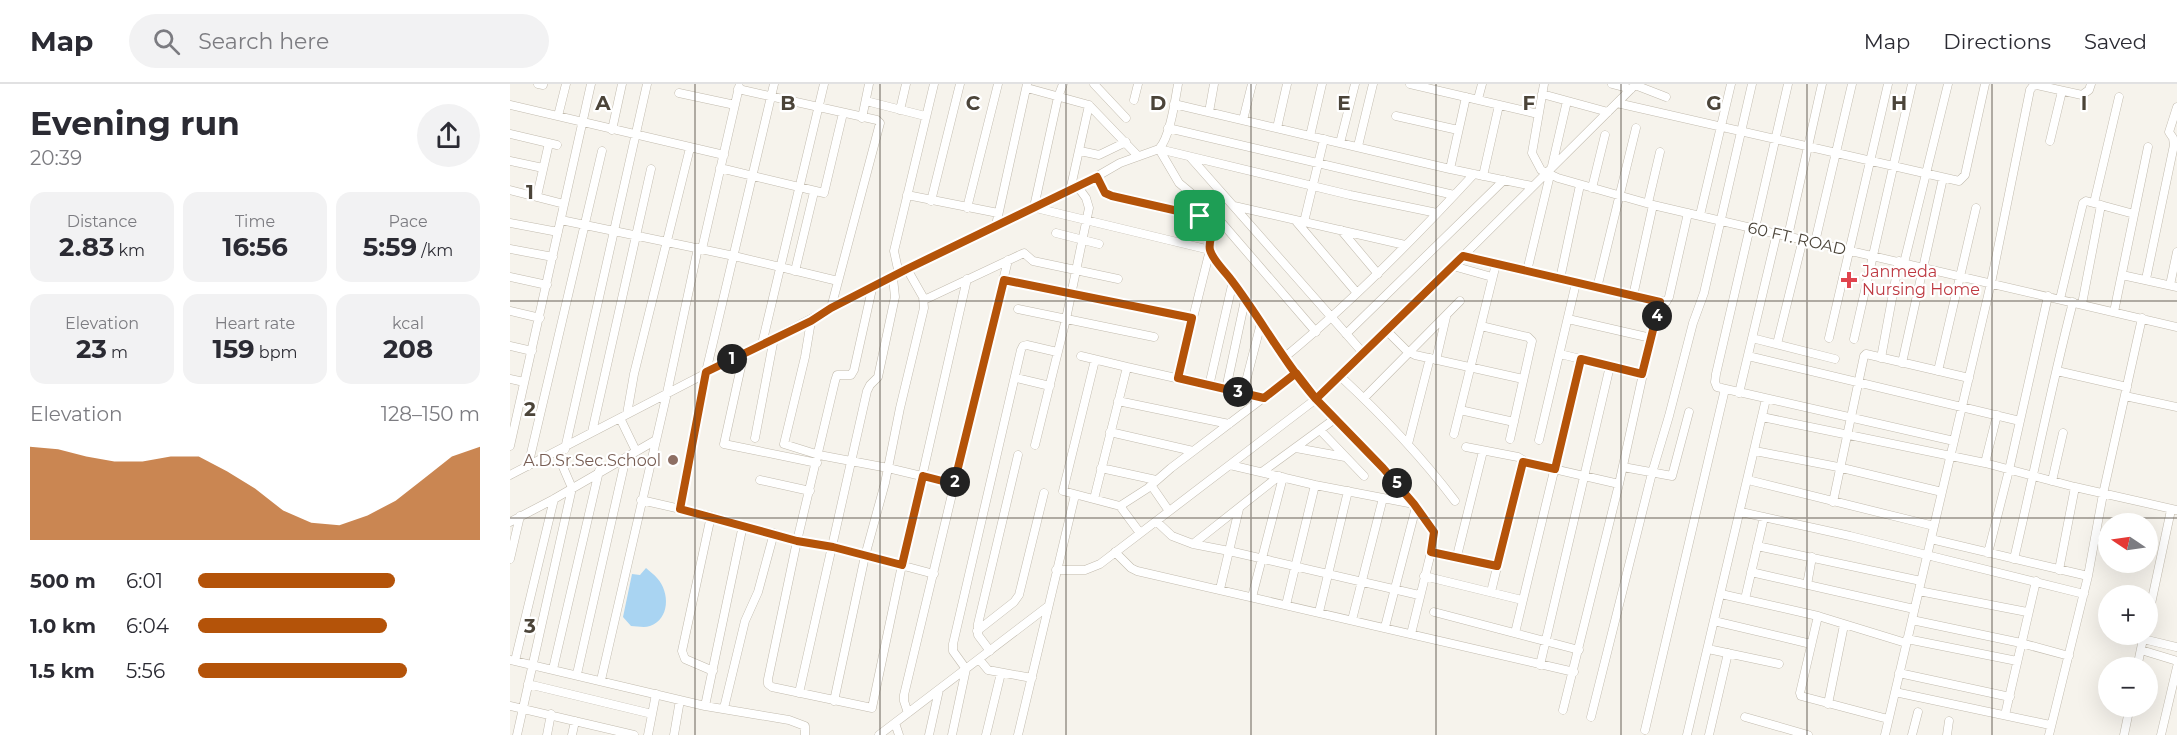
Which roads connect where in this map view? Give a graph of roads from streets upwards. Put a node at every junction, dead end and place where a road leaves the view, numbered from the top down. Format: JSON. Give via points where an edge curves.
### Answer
{"nodes":[{"id":1,"x":566,"y":84,"type":"edge"},
{"id":2,"x":591,"y":84,"type":"edge"},
{"id":3,"x":622,"y":84,"type":"edge"},
{"id":4,"x":647,"y":84,"type":"edge"},
{"id":5,"x":774,"y":84,"type":"edge"},
{"id":6,"x":824,"y":84,"type":"edge"},
{"id":7,"x":869,"y":84,"type":"edge"},
{"id":8,"x":906,"y":84,"type":"edge"},
{"id":9,"x":934,"y":84,"type":"edge"},
{"id":10,"x":960,"y":84,"type":"edge"},
{"id":11,"x":998,"y":84,"type":"edge"},
{"id":12,"x":1063,"y":84,"type":"edge"},
{"id":13,"x":1138,"y":84,"type":"edge"},
{"id":14,"x":1178,"y":84,"type":"edge"},
{"id":15,"x":1214,"y":84,"type":"edge"},
{"id":16,"x":1252,"y":84,"type":"edge"},
{"id":17,"x":1287,"y":84,"type":"edge"},
{"id":18,"x":1322,"y":84,"type":"edge"},
{"id":19,"x":1354,"y":84,"type":"edge"},
{"id":20,"x":1372,"y":84,"type":"edge"},
{"id":21,"x":1410,"y":84,"type":"edge"},
{"id":22,"x":1482,"y":84,"type":"edge"},
{"id":23,"x":1544,"y":84,"type":"edge"},
{"id":24,"x":1612,"y":84,"type":"edge"},
{"id":25,"x":1731,"y":84,"type":"edge"},
{"id":26,"x":1752,"y":84,"type":"edge"},
{"id":27,"x":1788,"y":84,"type":"edge"},
{"id":28,"x":1822,"y":84,"type":"edge"},
{"id":29,"x":1852,"y":84,"type":"edge"},
{"id":30,"x":1888,"y":84,"type":"edge"},
{"id":31,"x":1912,"y":84,"type":"edge"},
{"id":32,"x":1948,"y":84,"type":"edge"},
{"id":33,"x":1985,"y":84,"type":"edge"},
{"id":34,"x":2091,"y":84,"type":"edge"},
{"id":35,"x":1027,"y":86,"type":"edge"},
{"id":36,"x":1098,"y":86,"type":"edge"},
{"id":37,"x":1634,"y":86,"type":"edge"},
{"id":38,"x":739,"y":87,"type":"edge"},
{"id":39,"x":2062,"y":91,"type":"junction"},
{"id":40,"x":678,"y":93,"type":"dead end"},
{"id":41,"x":1542,"y":94,"type":"junction"},
{"id":42,"x":771,"y":96,"type":"junction"},
{"id":43,"x":1058,"y":97,"type":"junction"},
{"id":44,"x":1466,"y":97,"type":"junction"},
{"id":45,"x":1666,"y":97,"type":"dead end"},
{"id":46,"x":2119,"y":97,"type":"dead end"},
{"id":47,"x":1478,"y":99,"type":"junction"},
{"id":48,"x":1134,"y":100,"type":"dead end"},
{"id":49,"x":866,"y":101,"type":"junction"},
{"id":50,"x":1567,"y":101,"type":"junction"},
{"id":51,"x":1617,"y":103,"type":"junction"},
{"id":52,"x":1174,"y":104,"type":"junction"},
{"id":53,"x":510,"y":105,"type":"edge"},
{"id":54,"x":735,"y":105,"type":"junction"},
{"id":55,"x":1089,"y":105,"type":"junction"},
{"id":56,"x":1499,"y":105,"type":"junction"},
{"id":57,"x":818,"y":107,"type":"junction"},
{"id":58,"x":2177,"y":107,"type":"edge"},
{"id":59,"x":900,"y":110,"type":"junction"},
{"id":60,"x":1209,"y":112,"type":"junction"},
{"id":61,"x":1608,"y":112,"type":"junction"},
{"id":62,"x":843,"y":113,"type":"junction"},
{"id":63,"x":1538,"y":114,"type":"junction"},
{"id":64,"x":558,"y":116,"type":"junction"},
{"id":65,"x":925,"y":116,"type":"junction"},
{"id":66,"x":1395,"y":116,"type":"dead end"},
{"id":67,"x":862,"y":118,"type":"junction"},
{"id":68,"x":1126,"y":118,"type":"dead end"},
{"id":69,"x":1243,"y":120,"type":"junction"},
{"id":70,"x":582,"y":122,"type":"junction"},
{"id":71,"x":1719,"y":127,"type":"junction"},
{"id":72,"x":1168,"y":128,"type":"junction"},
{"id":73,"x":1276,"y":128,"type":"junction"},
{"id":74,"x":1636,"y":128,"type":"dead end"},
{"id":75,"x":612,"y":130,"type":"junction"},
{"id":76,"x":1458,"y":130,"type":"junction"},
{"id":77,"x":1740,"y":131,"type":"junction"},
{"id":78,"x":510,"y":134,"type":"edge"},
{"id":79,"x":635,"y":135,"type":"junction"},
{"id":80,"x":1605,"y":135,"type":"dead end"},
{"id":81,"x":1310,"y":136,"type":"junction"},
{"id":82,"x":1775,"y":138,"type":"junction"},
{"id":83,"x":1324,"y":139,"type":"junction"},
{"id":84,"x":2050,"y":141,"type":"dead end"},
{"id":85,"x":1126,"y":142,"type":"junction"},
{"id":86,"x":1340,"y":143,"type":"junction"},
{"id":87,"x":1808,"y":146,"type":"junction"},
{"id":88,"x":1358,"y":147,"type":"junction"},
{"id":89,"x":2148,"y":147,"type":"dead end"},
{"id":90,"x":690,"y":148,"type":"junction"},
{"id":91,"x":1159,"y":149,"type":"junction"},
{"id":92,"x":602,"y":151,"type":"dead end"},
{"id":93,"x":1080,"y":151,"type":"junction"},
{"id":94,"x":1660,"y":152,"type":"dead end"},
{"id":95,"x":1836,"y":152,"type":"junction"},
{"id":96,"x":724,"y":155,"type":"junction"},
{"id":97,"x":1138,"y":156,"type":"junction"},
{"id":98,"x":1190,"y":157,"type":"junction"},
{"id":99,"x":1870,"y":160,"type":"junction"},
{"id":100,"x":510,"y":161,"type":"edge"},
{"id":101,"x":1318,"y":163,"type":"junction"},
{"id":102,"x":1893,"y":165,"type":"junction"},
{"id":103,"x":543,"y":168,"type":"junction"},
{"id":104,"x":720,"y":168,"type":"junction"},
{"id":105,"x":651,"y":169,"type":"dead end"},
{"id":106,"x":1450,"y":169,"type":"junction"},
{"id":107,"x":1549,"y":172,"type":"junction"},
{"id":108,"x":1926,"y":173,"type":"junction"},
{"id":109,"x":1474,"y":174,"type":"junction"},
{"id":110,"x":753,"y":176,"type":"junction"},
{"id":111,"x":1483,"y":176,"type":"junction"},
{"id":112,"x":1097,"y":177,"type":"junction"},
{"id":113,"x":1943,"y":178,"type":"junction"},
{"id":114,"x":1504,"y":180,"type":"junction"},
{"id":115,"x":1580,"y":184,"type":"junction"},
{"id":116,"x":1312,"y":186,"type":"junction"},
{"id":117,"x":1532,"y":186,"type":"junction"},
{"id":118,"x":799,"y":187,"type":"junction"},
{"id":119,"x":1078,"y":187,"type":"junction"},
{"id":120,"x":1592,"y":188,"type":"junction"},
{"id":121,"x":510,"y":190,"type":"edge"},
{"id":122,"x":1070,"y":191,"type":"junction"},
{"id":123,"x":814,"y":192,"type":"junction"},
{"id":124,"x":907,"y":195,"type":"junction"},
{"id":125,"x":1454,"y":195,"type":"junction"},
{"id":126,"x":1619,"y":195,"type":"junction"},
{"id":127,"x":537,"y":196,"type":"junction"},
{"id":128,"x":931,"y":201,"type":"junction"},
{"id":129,"x":564,"y":204,"type":"junction"},
{"id":130,"x":1651,"y":204,"type":"junction"},
{"id":131,"x":2097,"y":204,"type":"junction"},
{"id":132,"x":1234,"y":206,"type":"junction"},
{"id":133,"x":967,"y":208,"type":"junction"},
{"id":134,"x":1037,"y":208,"type":"junction"},
{"id":135,"x":1976,"y":208,"type":"dead end"},
{"id":136,"x":998,"y":213,"type":"junction"},
{"id":137,"x":1437,"y":213,"type":"junction"},
{"id":138,"x":1688,"y":213,"type":"junction"},
{"id":139,"x":2134,"y":214,"type":"junction"},
{"id":140,"x":1700,"y":215,"type":"junction"},
{"id":141,"x":561,"y":220,"type":"junction"},
{"id":142,"x":1086,"y":220,"type":"junction"},
{"id":143,"x":1722,"y":220,"type":"junction"},
{"id":144,"x":1299,"y":221,"type":"junction"},
{"id":145,"x":510,"y":223,"type":"edge"},
{"id":146,"x":585,"y":225,"type":"junction"},
{"id":147,"x":996,"y":225,"type":"junction"},
{"id":148,"x":1753,"y":228,"type":"junction"},
{"id":149,"x":1341,"y":230,"type":"junction"},
{"id":150,"x":613,"y":231,"type":"junction"},
{"id":151,"x":558,"y":232,"type":"junction"},
{"id":152,"x":1056,"y":233,"type":"dead end"},
{"id":153,"x":1777,"y":233,"type":"junction"},
{"id":154,"x":635,"y":236,"type":"junction"},
{"id":155,"x":1788,"y":236,"type":"junction"},
{"id":156,"x":1803,"y":239,"type":"junction"},
{"id":157,"x":1082,"y":240,"type":"junction"},
{"id":158,"x":1815,"y":242,"type":"junction"},
{"id":159,"x":668,"y":243,"type":"junction"},
{"id":160,"x":1099,"y":244,"type":"dead end"},
{"id":161,"x":1405,"y":245,"type":"junction"},
{"id":162,"x":510,"y":249,"type":"edge"},
{"id":163,"x":700,"y":249,"type":"junction"},
{"id":164,"x":1210,"y":250,"type":"junction"},
{"id":165,"x":1849,"y":250,"type":"junction"},
{"id":166,"x":2177,"y":252,"type":"edge"},
{"id":167,"x":734,"y":256,"type":"junction"},
{"id":168,"x":1463,"y":256,"type":"junction"},
{"id":169,"x":1871,"y":256,"type":"junction"},
{"id":170,"x":553,"y":257,"type":"junction"},
{"id":171,"x":1008,"y":260,"type":"junction"},
{"id":172,"x":1901,"y":262,"type":"junction"},
{"id":173,"x":1496,"y":264,"type":"junction"},
{"id":174,"x":1454,"y":266,"type":"junction"},
{"id":175,"x":1923,"y":267,"type":"junction"},
{"id":176,"x":780,"y":268,"type":"junction"},
{"id":177,"x":795,"y":271,"type":"junction"},
{"id":178,"x":1075,"y":271,"type":"junction"},
{"id":179,"x":1527,"y":271,"type":"junction"},
{"id":180,"x":900,"y":274,"type":"junction"},
{"id":181,"x":1378,"y":274,"type":"junction"},
{"id":182,"x":2122,"y":275,"type":"junction"},
{"id":183,"x":1960,"y":276,"type":"junction"},
{"id":184,"x":510,"y":277,"type":"edge"},
{"id":185,"x":1492,"y":277,"type":"junction"},
{"id":186,"x":968,"y":279,"type":"junction"},
{"id":187,"x":1118,"y":279,"type":"dead end"},
{"id":188,"x":1560,"y":279,"type":"junction"},
{"id":189,"x":2146,"y":279,"type":"junction"},
{"id":190,"x":1004,"y":280,"type":"junction"},
{"id":191,"x":838,"y":281,"type":"junction"},
{"id":192,"x":1233,"y":281,"type":"junction"},
{"id":193,"x":1576,"y":283,"type":"junction"},
{"id":194,"x":1992,"y":283,"type":"junction"},
{"id":195,"x":547,"y":285,"type":"junction"},
{"id":196,"x":2174,"y":286,"type":"edge"},
{"id":197,"x":1597,"y":288,"type":"junction"},
{"id":198,"x":872,"y":289,"type":"junction"},
{"id":199,"x":1357,"y":293,"type":"junction"},
{"id":200,"x":1071,"y":294,"type":"junction"},
{"id":201,"x":1633,"y":296,"type":"junction"},
{"id":202,"x":2048,"y":296,"type":"junction"},
{"id":203,"x":2060,"y":299,"type":"junction"},
{"id":204,"x":924,"y":300,"type":"junction"},
{"id":205,"x":1245,"y":300,"type":"junction"},
{"id":206,"x":1460,"y":301,"type":"dead end"},
{"id":207,"x":1660,"y":302,"type":"junction"},
{"id":208,"x":2073,"y":302,"type":"junction"},
{"id":209,"x":2082,"y":304,"type":"junction"},
{"id":210,"x":831,"y":308,"type":"junction"},
{"id":211,"x":1018,"y":309,"type":"dead end"},
{"id":212,"x":510,"y":311,"type":"edge"},
{"id":213,"x":2114,"y":312,"type":"junction"},
{"id":214,"x":1447,"y":316,"type":"junction"},
{"id":215,"x":540,"y":318,"type":"junction"},
{"id":216,"x":1192,"y":318,"type":"junction"},
{"id":217,"x":1332,"y":318,"type":"junction"},
{"id":218,"x":2142,"y":318,"type":"junction"},
{"id":219,"x":1066,"y":319,"type":"junction"},
{"id":220,"x":1568,"y":319,"type":"junction"},
{"id":221,"x":811,"y":321,"type":"junction"},
{"id":222,"x":1261,"y":323,"type":"junction"},
{"id":223,"x":1481,"y":326,"type":"junction"},
{"id":224,"x":2177,"y":327,"type":"edge"},
{"id":225,"x":1387,"y":331,"type":"junction"},
{"id":226,"x":1316,"y":332,"type":"junction"},
{"id":227,"x":1346,"y":334,"type":"junction"},
{"id":228,"x":1154,"y":337,"type":"dead end"},
{"id":229,"x":774,"y":338,"type":"junction"},
{"id":230,"x":1651,"y":338,"type":"junction"},
{"id":231,"x":1752,"y":338,"type":"junction"},
{"id":232,"x":1829,"y":338,"type":"dead end"},
{"id":233,"x":1854,"y":339,"type":"dead end"},
{"id":234,"x":762,"y":344,"type":"junction"},
{"id":235,"x":1777,"y":344,"type":"junction"},
{"id":236,"x":510,"y":346,"type":"edge"},
{"id":237,"x":532,"y":351,"type":"junction"},
{"id":238,"x":1057,"y":352,"type":"junction"},
{"id":239,"x":744,"y":353,"type":"junction"},
{"id":240,"x":1411,"y":353,"type":"junction"},
{"id":241,"x":1364,"y":354,"type":"junction"},
{"id":242,"x":1560,"y":354,"type":"junction"},
{"id":243,"x":1081,"y":356,"type":"dead end"},
{"id":244,"x":1748,"y":356,"type":"junction"},
{"id":245,"x":1286,"y":357,"type":"junction"},
{"id":246,"x":1881,"y":358,"type":"junction"},
{"id":247,"x":1433,"y":359,"type":"junction"},
{"id":248,"x":1581,"y":359,"type":"junction"},
{"id":249,"x":1835,"y":359,"type":"dead end"},
{"id":250,"x":1095,"y":360,"type":"junction"},
{"id":251,"x":1902,"y":363,"type":"junction"},
{"id":252,"x":1610,"y":366,"type":"junction"},
{"id":253,"x":1127,"y":367,"type":"junction"},
{"id":254,"x":1472,"y":367,"type":"junction"},
{"id":255,"x":1938,"y":371,"type":"junction"},
{"id":256,"x":2057,"y":371,"type":"junction"},
{"id":257,"x":706,"y":372,"type":"junction"},
{"id":258,"x":1296,"y":373,"type":"junction"},
{"id":259,"x":1642,"y":374,"type":"junction"},
{"id":260,"x":1341,"y":377,"type":"junction"},
{"id":261,"x":1016,"y":378,"type":"junction"},
{"id":262,"x":1178,"y":378,"type":"junction"},
{"id":263,"x":1969,"y":378,"type":"junction"},
{"id":264,"x":510,"y":379,"type":"edge"},
{"id":265,"x":1523,"y":379,"type":"junction"},
{"id":266,"x":524,"y":382,"type":"junction"},
{"id":267,"x":1859,"y":382,"type":"junction"},
{"id":268,"x":1050,"y":386,"type":"junction"},
{"id":269,"x":1209,"y":386,"type":"junction"},
{"id":270,"x":2127,"y":387,"type":"junction"},
{"id":271,"x":1226,"y":389,"type":"junction"},
{"id":272,"x":1725,"y":389,"type":"junction"},
{"id":273,"x":667,"y":393,"type":"junction"},
{"id":274,"x":1243,"y":393,"type":"junction"},
{"id":275,"x":1739,"y":393,"type":"junction"},
{"id":276,"x":2125,"y":396,"type":"junction"},
{"id":277,"x":1264,"y":398,"type":"junction"},
{"id":278,"x":1364,"y":398,"type":"junction"},
{"id":279,"x":1316,"y":399,"type":"junction"},
{"id":280,"x":1766,"y":399,"type":"junction"},
{"id":281,"x":1118,"y":401,"type":"junction"},
{"id":282,"x":2177,"y":407,"type":"edge"},
{"id":283,"x":1962,"y":408,"type":"junction"},
{"id":284,"x":1460,"y":410,"type":"junction"},
{"id":285,"x":1689,"y":412,"type":"dead end"},
{"id":286,"x":1997,"y":415,"type":"junction"},
{"id":287,"x":624,"y":416,"type":"junction"},
{"id":288,"x":1762,"y":417,"type":"junction"},
{"id":289,"x":1336,"y":418,"type":"junction"},
{"id":290,"x":1852,"y":418,"type":"junction"},
{"id":291,"x":2020,"y":421,"type":"junction"},
{"id":292,"x":1514,"y":422,"type":"junction"},
{"id":293,"x":1229,"y":424,"type":"junction"},
{"id":294,"x":1320,"y":430,"type":"junction"},
{"id":295,"x":592,"y":432,"type":"junction"},
{"id":296,"x":1110,"y":432,"type":"junction"},
{"id":297,"x":2063,"y":433,"type":"dead end"},
{"id":298,"x":1454,"y":434,"type":"dead end"},
{"id":299,"x":1848,"y":435,"type":"junction"},
{"id":300,"x":755,"y":438,"type":"dead end"},
{"id":301,"x":1510,"y":439,"type":"dead end"},
{"id":302,"x":656,"y":440,"type":"junction"},
{"id":303,"x":1539,"y":440,"type":"dead end"},
{"id":304,"x":1954,"y":441,"type":"junction"},
{"id":305,"x":1408,"y":444,"type":"junction"},
{"id":306,"x":1035,"y":445,"type":"dead end"},
{"id":307,"x":510,"y":446,"type":"edge"},
{"id":308,"x":1466,"y":447,"type":"dead end"},
{"id":309,"x":1296,"y":448,"type":"junction"},
{"id":310,"x":561,"y":451,"type":"junction"},
{"id":311,"x":636,"y":451,"type":"junction"},
{"id":312,"x":1193,"y":451,"type":"junction"},
{"id":313,"x":1483,"y":451,"type":"junction"},
{"id":314,"x":1755,"y":451,"type":"junction"},
{"id":315,"x":1018,"y":455,"type":"dead end"},
{"id":316,"x":1951,"y":456,"type":"junction"},
{"id":317,"x":626,"y":457,"type":"junction"},
{"id":318,"x":1346,"y":457,"type":"junction"},
{"id":319,"x":818,"y":459,"type":"junction"},
{"id":320,"x":851,"y":461,"type":"junction"},
{"id":321,"x":1523,"y":462,"type":"junction"},
{"id":322,"x":1985,"y":463,"type":"junction"},
{"id":323,"x":1230,"y":465,"type":"junction"},
{"id":324,"x":528,"y":466,"type":"junction"},
{"id":325,"x":1623,"y":467,"type":"junction"},
{"id":326,"x":888,"y":468,"type":"junction"},
{"id":327,"x":1101,"y":468,"type":"junction"},
{"id":328,"x":1841,"y":468,"type":"junction"},
{"id":329,"x":1555,"y":469,"type":"junction"},
{"id":330,"x":2009,"y":470,"type":"junction"},
{"id":331,"x":599,"y":471,"type":"junction"},
{"id":332,"x":1262,"y":472,"type":"junction"},
{"id":333,"x":1652,"y":473,"type":"junction"},
{"id":334,"x":510,"y":476,"type":"edge"},
{"id":335,"x":923,"y":476,"type":"junction"},
{"id":336,"x":1364,"y":476,"type":"dead end"},
{"id":337,"x":2034,"y":476,"type":"junction"},
{"id":338,"x":1281,"y":477,"type":"junction"},
{"id":339,"x":1586,"y":477,"type":"junction"},
{"id":340,"x":760,"y":480,"type":"dead end"},
{"id":341,"x":1748,"y":480,"type":"junction"},
{"id":342,"x":2052,"y":481,"type":"junction"},
{"id":343,"x":1154,"y":483,"type":"junction"},
{"id":344,"x":954,"y":484,"type":"junction"},
{"id":345,"x":1619,"y":484,"type":"junction"},
{"id":346,"x":1315,"y":485,"type":"junction"},
{"id":347,"x":572,"y":488,"type":"junction"},
{"id":348,"x":2075,"y":488,"type":"junction"},
{"id":349,"x":810,"y":491,"type":"junction"},
{"id":350,"x":1348,"y":491,"type":"junction"},
{"id":351,"x":1942,"y":492,"type":"junction"},
{"id":352,"x":1044,"y":493,"type":"dead end"},
{"id":353,"x":2103,"y":494,"type":"junction"},
{"id":354,"x":1075,"y":495,"type":"junction"},
{"id":355,"x":1383,"y":498,"type":"junction"},
{"id":356,"x":554,"y":499,"type":"junction"},
{"id":357,"x":1094,"y":499,"type":"junction"},
{"id":358,"x":641,"y":500,"type":"junction"},
{"id":359,"x":1455,"y":501,"type":"dead end"},
{"id":360,"x":1833,"y":502,"type":"junction"},
{"id":361,"x":1120,"y":506,"type":"junction"},
{"id":362,"x":1415,"y":506,"type":"junction"},
{"id":363,"x":1239,"y":508,"type":"junction"},
{"id":364,"x":680,"y":509,"type":"junction"},
{"id":365,"x":2174,"y":510,"type":"edge"},
{"id":366,"x":1169,"y":511,"type":"junction"},
{"id":367,"x":1741,"y":512,"type":"junction"},
{"id":368,"x":520,"y":516,"type":"junction"},
{"id":369,"x":711,"y":516,"type":"junction"},
{"id":370,"x":1764,"y":517,"type":"junction"},
{"id":371,"x":1156,"y":521,"type":"junction"},
{"id":372,"x":510,"y":522,"type":"edge"},
{"id":373,"x":743,"y":525,"type":"junction"},
{"id":374,"x":1934,"y":526,"type":"junction"},
{"id":375,"x":774,"y":533,"type":"junction"},
{"id":376,"x":1140,"y":533,"type":"junction"},
{"id":377,"x":1931,"y":539,"type":"junction"},
{"id":378,"x":797,"y":541,"type":"junction"},
{"id":379,"x":1193,"y":544,"type":"junction"},
{"id":380,"x":1757,"y":546,"type":"junction"},
{"id":381,"x":833,"y":547,"type":"junction"},
{"id":382,"x":1229,"y":551,"type":"junction"},
{"id":383,"x":1115,"y":552,"type":"junction"},
{"id":384,"x":1431,"y":552,"type":"junction"},
{"id":385,"x":1988,"y":553,"type":"junction"},
{"id":386,"x":865,"y":556,"type":"junction"},
{"id":387,"x":1927,"y":556,"type":"junction"},
{"id":388,"x":1812,"y":557,"type":"junction"},
{"id":389,"x":1459,"y":558,"type":"junction"},
{"id":390,"x":510,"y":559,"type":"edge"},
{"id":391,"x":1262,"y":559,"type":"junction"},
{"id":392,"x":2014,"y":559,"type":"junction"},
{"id":393,"x":902,"y":565,"type":"junction"},
{"id":394,"x":1296,"y":566,"type":"junction"},
{"id":395,"x":1497,"y":566,"type":"junction"},
{"id":396,"x":1056,"y":570,"type":"junction"},
{"id":397,"x":2059,"y":570,"type":"junction"},
{"id":398,"x":1751,"y":572,"type":"junction"},
{"id":399,"x":1328,"y":573,"type":"junction"},
{"id":400,"x":934,"y":574,"type":"junction"},
{"id":401,"x":1424,"y":576,"type":"junction"},
{"id":402,"x":2088,"y":576,"type":"junction"},
{"id":403,"x":1361,"y":581,"type":"junction"},
{"id":404,"x":1921,"y":581,"type":"junction"},
{"id":405,"x":2036,"y":581,"type":"junction"},
{"id":406,"x":1807,"y":585,"type":"junction"},
{"id":407,"x":2156,"y":585,"type":"edge"},
{"id":408,"x":1394,"y":588,"type":"junction"},
{"id":409,"x":1220,"y":590,"type":"junction"},
{"id":410,"x":1918,"y":591,"type":"junction"},
{"id":411,"x":1491,"y":592,"type":"junction"},
{"id":412,"x":1721,"y":594,"type":"junction"},
{"id":413,"x":2084,"y":594,"type":"junction"},
{"id":414,"x":1419,"y":595,"type":"junction"},
{"id":415,"x":1252,"y":597,"type":"junction"},
{"id":416,"x":1745,"y":599,"type":"junction"},
{"id":417,"x":1522,"y":600,"type":"junction"},
{"id":418,"x":1286,"y":605,"type":"junction"},
{"id":419,"x":1048,"y":607,"type":"junction"},
{"id":420,"x":1914,"y":609,"type":"junction"},
{"id":421,"x":1319,"y":612,"type":"junction"},
{"id":422,"x":1434,"y":612,"type":"dead end"},
{"id":423,"x":2027,"y":612,"type":"junction"},
{"id":424,"x":1818,"y":616,"type":"junction"},
{"id":425,"x":1352,"y":620,"type":"junction"},
{"id":426,"x":1912,"y":620,"type":"junction"},
{"id":427,"x":1714,"y":621,"type":"junction"},
{"id":428,"x":1844,"y":625,"type":"junction"},
{"id":429,"x":1385,"y":627,"type":"junction"},
{"id":430,"x":977,"y":630,"type":"junction"},
{"id":431,"x":1515,"y":633,"type":"junction"},
{"id":432,"x":1411,"y":634,"type":"junction"},
{"id":433,"x":1546,"y":641,"type":"junction"},
{"id":434,"x":1907,"y":641,"type":"junction"},
{"id":435,"x":2158,"y":641,"type":"edge"},
{"id":436,"x":2020,"y":643,"type":"junction"},
{"id":437,"x":1811,"y":644,"type":"junction"},
{"id":438,"x":2142,"y":645,"type":"edge"},
{"id":439,"x":2177,"y":646,"type":"edge"},
{"id":440,"x":1708,"y":649,"type":"junction"},
{"id":441,"x":1579,"y":650,"type":"junction"},
{"id":442,"x":2141,"y":650,"type":"junction"},
{"id":443,"x":990,"y":651,"type":"junction"},
{"id":444,"x":1728,"y":653,"type":"junction"},
{"id":445,"x":2069,"y":656,"type":"junction"},
{"id":446,"x":2140,"y":657,"type":"edge"},
{"id":447,"x":979,"y":659,"type":"junction"},
{"id":448,"x":512,"y":660,"type":"edge"},
{"id":449,"x":2017,"y":661,"type":"junction"},
{"id":450,"x":2177,"y":661,"type":"edge"},
{"id":451,"x":1779,"y":664,"type":"dead end"},
{"id":452,"x":532,"y":665,"type":"junction"},
{"id":453,"x":1540,"y":665,"type":"junction"},
{"id":454,"x":2177,"y":667,"type":"edge"},
{"id":455,"x":553,"y":669,"type":"junction"},
{"id":456,"x":966,"y":669,"type":"junction"},
{"id":457,"x":713,"y":671,"type":"junction"},
{"id":458,"x":1574,"y":672,"type":"junction"},
{"id":459,"x":1001,"y":673,"type":"junction"},
{"id":460,"x":1899,"y":673,"type":"junction"},
{"id":461,"x":577,"y":674,"type":"junction"},
{"id":462,"x":1032,"y":678,"type":"junction"},
{"id":463,"x":601,"y":680,"type":"junction"},
{"id":464,"x":528,"y":684,"type":"junction"},
{"id":465,"x":939,"y":690,"type":"junction"},
{"id":466,"x":1895,"y":692,"type":"junction"},
{"id":467,"x":800,"y":693,"type":"junction"},
{"id":468,"x":656,"y":694,"type":"junction"},
{"id":469,"x":2010,"y":697,"type":"junction"},
{"id":470,"x":680,"y":700,"type":"junction"},
{"id":471,"x":834,"y":701,"type":"junction"},
{"id":472,"x":1828,"y":704,"type":"junction"},
{"id":473,"x":510,"y":706,"type":"edge"},
{"id":474,"x":705,"y":706,"type":"junction"},
{"id":475,"x":724,"y":708,"type":"junction"},
{"id":476,"x":523,"y":709,"type":"junction"},
{"id":477,"x":1563,"y":710,"type":"dead end"},
{"id":478,"x":909,"y":712,"type":"junction"},
{"id":479,"x":1917,"y":712,"type":"dead end"},
{"id":480,"x":551,"y":714,"type":"junction"},
{"id":481,"x":652,"y":714,"type":"junction"},
{"id":482,"x":2005,"y":715,"type":"junction"},
{"id":483,"x":1591,"y":717,"type":"dead end"},
{"id":484,"x":1745,"y":717,"type":"dead end"},
{"id":485,"x":2128,"y":717,"type":"edge"},
{"id":486,"x":1888,"y":719,"type":"junction"},
{"id":487,"x":1949,"y":721,"type":"dead end"},
{"id":488,"x":575,"y":722,"type":"junction"},
{"id":489,"x":895,"y":723,"type":"junction"},
{"id":490,"x":2050,"y":725,"type":"junction"},
{"id":491,"x":1645,"y":730,"type":"dead end"},
{"id":492,"x":605,"y":732,"type":"edge"},
{"id":493,"x":516,"y":735,"type":"edge"},
{"id":494,"x":547,"y":735,"type":"edge"},
{"id":495,"x":572,"y":735,"type":"edge"},
{"id":496,"x":631,"y":735,"type":"edge"},
{"id":497,"x":648,"y":735,"type":"edge"},
{"id":498,"x":674,"y":735,"type":"edge"},
{"id":499,"x":805,"y":735,"type":"edge"},
{"id":500,"x":879,"y":735,"type":"edge"},
{"id":501,"x":899,"y":735,"type":"edge"},
{"id":502,"x":929,"y":735,"type":"edge"},
{"id":503,"x":952,"y":735,"type":"edge"},
{"id":504,"x":986,"y":735,"type":"edge"},
{"id":505,"x":1018,"y":735,"type":"edge"},
{"id":506,"x":1687,"y":735,"type":"edge"},
{"id":507,"x":1709,"y":735,"type":"edge"},
{"id":508,"x":1808,"y":735,"type":"edge"},
{"id":509,"x":1885,"y":735,"type":"edge"},
{"id":510,"x":1912,"y":735,"type":"edge"},
{"id":511,"x":1947,"y":735,"type":"edge"},
{"id":512,"x":2049,"y":735,"type":"edge"},
{"id":513,"x":2124,"y":735,"type":"edge"},
{"id":514,"x":2161,"y":735,"type":"edge"}],
"edges":[{"from":1,"to":64,"type":"street"},
{"from":2,"to":70,"type":"street"},
{"from":3,"to":75,"type":"street"},
{"from":4,"to":79,"type":"street"},
{"from":5,"to":42,"type":"street"},
{"from":6,"to":57,"type":"street"},
{"from":7,"to":49,"type":"street"},
{"from":8,"to":59,"type":"street"},
{"from":9,"to":65,"type":"street"},
{"from":10,"to":128,"type":"street"},
{"from":11,"to":133,"type":"street"},
{"from":12,"to":43,"type":"street"},
{"from":13,"to":48,"type":"street"},
{"from":14,"to":52,"type":"street"},
{"from":15,"to":60,"type":"street"},
{"from":16,"to":69,"type":"street"},
{"from":17,"to":73,"type":"street"},
{"from":18,"to":81,"type":"street"},
{"from":19,"to":86,"type":"street"},
{"from":20,"to":88,"type":"street"},
{"from":21,"to":44,"type":"street"},
{"from":22,"to":47,"type":"street"},
{"from":23,"to":41,"type":"street"},
{"from":24,"to":37,"type":"street"},
{"from":25,"to":71,"type":"street"},
{"from":26,"to":77,"type":"street"},
{"from":27,"to":82,"type":"street"},
{"from":28,"to":87,"type":"street"},
{"from":29,"to":95,"type":"street"},
{"from":30,"to":99,"type":"street"},
{"from":31,"to":102,"type":"street"},
{"from":32,"to":108,"type":"street"},
{"from":33,"to":113,"type":"street","via":[[1965,176],[1959,181]]},
{"from":34,"to":39,"type":"street","via":[[2090,90],[2082,95]]},
{"from":35,"to":43,"type":"street"},
{"from":35,"to":136,"type":"street"},
{"from":36,"to":68,"type":"street"},
{"from":37,"to":45,"type":"street"},
{"from":37,"to":51,"type":"street"},
{"from":38,"to":42,"type":"street"},
{"from":38,"to":54,"type":"street"},
{"from":39,"to":84,"type":"street"},
{"from":39,"to":194,"type":"street","via":[[2037,85],[2030,90]]},
{"from":40,"to":54,"type":"street"},
{"from":41,"to":50,"type":"street"},
{"from":41,"to":63,"type":"street"},
{"from":42,"to":57,"type":"street"},
{"from":42,"to":110,"type":"street"},
{"from":43,"to":55,"type":"street"},
{"from":43,"to":134,"type":"street"},
{"from":44,"to":47,"type":"street"},
{"from":44,"to":76,"type":"street"},
{"from":46,"to":131,"type":"street"},
{"from":47,"to":56,"type":"street"},
{"from":49,"to":59,"type":"street"},
{"from":49,"to":67,"type":"street"},
{"from":50,"to":61,"type":"street"},
{"from":50,"to":107,"type":"street"},
{"from":51,"to":61,"type":"street"},
{"from":51,"to":71,"type":"street"},
{"from":52,"to":60,"type":"street"},
{"from":52,"to":72,"type":"street"},
{"from":53,"to":64,"type":"street"},
{"from":54,"to":96,"type":"street"},
{"from":55,"to":85,"type":"street"},
{"from":55,"to":93,"type":"street"},
{"from":56,"to":63,"type":"street"},
{"from":56,"to":111,"type":"street"},
{"from":57,"to":62,"type":"street"},
{"from":57,"to":118,"type":"street"},
{"from":58,"to":189,"type":"street","via":[[2169,132],[2174,145]]},
{"from":59,"to":65,"type":"street"},
{"from":60,"to":69,"type":"street"},
{"from":61,"to":107,"type":"street"},
{"from":62,"to":67,"type":"street"},
{"from":62,"to":123,"type":"street","via":[[825,192]]},
{"from":63,"to":107,"type":"street","via":[[1532,153],[1537,165]]},
{"from":64,"to":70,"type":"street"},
{"from":65,"to":124,"type":"street"},
{"from":66,"to":76,"type":"street"},
{"from":67,"to":191,"type":"street","via":[[879,121],[879,126]]},
{"from":69,"to":73,"type":"street"},
{"from":70,"to":75,"type":"street"},
{"from":70,"to":129,"type":"street"},
{"from":71,"to":77,"type":"street"},
{"from":71,"to":140,"type":"street"},
{"from":72,"to":91,"type":"street"},
{"from":72,"to":101,"type":"street"},
{"from":73,"to":81,"type":"street"},
{"from":74,"to":126,"type":"street"},
{"from":75,"to":79,"type":"street"},
{"from":76,"to":106,"type":"street"},
{"from":77,"to":82,"type":"street"},
{"from":77,"to":143,"type":"street"},
{"from":78,"to":103,"type":"street","via":[[553,144]]},
{"from":79,"to":90,"type":"street"},
{"from":79,"to":150,"type":"street"},
{"from":80,"to":120,"type":"street"},
{"from":81,"to":83,"type":"street"},
{"from":82,"to":87,"type":"street"},
{"from":82,"to":148,"type":"street"},
{"from":83,"to":86,"type":"street"},
{"from":83,"to":101,"type":"street"},
{"from":85,"to":93,"type":"street","via":[[1099,155]]},
{"from":85,"to":97,"type":"street"},
{"from":86,"to":88,"type":"street"},
{"from":87,"to":95,"type":"street"},
{"from":87,"to":155,"type":"street"},
{"from":88,"to":106,"type":"street"},
{"from":89,"to":139,"type":"street"},
{"from":90,"to":96,"type":"street"},
{"from":90,"to":159,"type":"street"},
{"from":91,"to":97,"type":"street"},
{"from":91,"to":98,"type":"street"},
{"from":91,"to":226,"type":"street","via":[[1179,183],[1209,208]]},
{"from":92,"to":146,"type":"street"},
{"from":93,"to":122,"type":"street"},
{"from":94,"to":130,"type":"street"},
{"from":95,"to":99,"type":"street"},
{"from":95,"to":158,"type":"street"},
{"from":96,"to":104,"type":"street"},
{"from":97,"to":112,"type":"street"},
{"from":98,"to":116,"type":"street"},
{"from":98,"to":132,"type":"street"},
{"from":99,"to":102,"type":"street"},
{"from":99,"to":165,"type":"street"},
{"from":100,"to":103,"type":"street"},
{"from":101,"to":116,"type":"street"},
{"from":101,"to":125,"type":"street"},
{"from":102,"to":108,"type":"street"},
{"from":102,"to":169,"type":"street"},
{"from":103,"to":127,"type":"street"},
{"from":104,"to":110,"type":"street"},
{"from":104,"to":163,"type":"street"},
{"from":105,"to":154,"type":"street"},
{"from":106,"to":109,"type":"street"},
{"from":107,"to":115,"type":"street","name":"60 FT. ROAD"},
{"from":107,"to":117,"type":"street"},
{"from":107,"to":179,"type":"street"},
{"from":108,"to":113,"type":"street"},
{"from":108,"to":172,"type":"street"},
{"from":109,"to":111,"type":"street"},
{"from":109,"to":125,"type":"street"},
{"from":110,"to":118,"type":"street"},
{"from":110,"to":167,"type":"street"},
{"from":111,"to":114,"type":"street"},
{"from":112,"to":119,"type":"street"},
{"from":112,"to":164,"type":"street","via":[[1105,193],[1112,196],[1206,218],[1213,227]]},
{"from":113,"to":175,"type":"street"},
{"from":114,"to":117,"type":"street"},
{"from":114,"to":227,"type":"street"},
{"from":115,"to":120,"type":"street","name":"60 FT. ROAD"},
{"from":115,"to":188,"type":"street"},
{"from":116,"to":137,"type":"street"},
{"from":116,"to":144,"type":"street"},
{"from":117,"to":168,"type":"street"},
{"from":118,"to":123,"type":"street"},
{"from":118,"to":176,"type":"street"},
{"from":119,"to":122,"type":"street"},
{"from":119,"to":142,"type":"street","via":[[1089,205]]},
{"from":120,"to":126,"type":"street","name":"60 FT. ROAD"},
{"from":121,"to":127,"type":"street"},
{"from":122,"to":134,"type":"street"},
{"from":123,"to":177,"type":"street"},
{"from":124,"to":128,"type":"street"},
{"from":124,"to":180,"type":"street","via":[[894,251]]},
{"from":125,"to":137,"type":"street"},
{"from":126,"to":130,"type":"street","name":"60 FT. ROAD"},
{"from":126,"to":197,"type":"street"},
{"from":127,"to":129,"type":"street"},
{"from":128,"to":133,"type":"street"},
{"from":129,"to":141,"type":"street"},
{"from":130,"to":138,"type":"street","name":"60 FT. ROAD"},
{"from":130,"to":201,"type":"street"},
{"from":131,"to":139,"type":"street"},
{"from":131,"to":203,"type":"street","via":[[2086,201],[2081,206]]},
{"from":131,"to":209,"type":"street"},
{"from":132,"to":144,"type":"street"},
{"from":132,"to":217,"type":"street"},
{"from":133,"to":136,"type":"street"},
{"from":134,"to":142,"type":"street"},
{"from":134,"to":147,"type":"street"},
{"from":135,"to":183,"type":"street"},
{"from":136,"to":147,"type":"street"},
{"from":137,"to":161,"type":"street"},
{"from":138,"to":140,"type":"street","name":"60 FT. ROAD"},
{"from":138,"to":207,"type":"street","via":[[1669,297]]},
{"from":139,"to":182,"type":"street"},
{"from":140,"to":143,"type":"street","name":"60 FT. ROAD"},
{"from":141,"to":146,"type":"street"},
{"from":141,"to":151,"type":"street"},
{"from":142,"to":157,"type":"street"},
{"from":142,"to":164,"type":"street"},
{"from":143,"to":148,"type":"street","name":"60 FT. ROAD"},
{"from":143,"to":333,"type":"street"},
{"from":144,"to":149,"type":"street"},
{"from":144,"to":199,"type":"street"},
{"from":145,"to":151,"type":"street"},
{"from":146,"to":150,"type":"street"},
{"from":146,"to":324,"type":"street"},
{"from":147,"to":180,"type":"street"},
{"from":148,"to":153,"type":"street","name":"60 FT. ROAD"},
{"from":148,"to":272,"type":"street","via":[[1716,374],[1717,387]]},
{"from":149,"to":161,"type":"street"},
{"from":149,"to":181,"type":"street"},
{"from":150,"to":154,"type":"street"},
{"from":150,"to":310,"type":"street"},
{"from":151,"to":170,"type":"street"},
{"from":152,"to":157,"type":"street"},
{"from":153,"to":155,"type":"street","name":"60 FT. ROAD"},
{"from":153,"to":231,"type":"street"},
{"from":154,"to":159,"type":"street"},
{"from":154,"to":295,"type":"street"},
{"from":155,"to":156,"type":"street","name":"60 FT. ROAD"},
{"from":156,"to":158,"type":"street","name":"60 FT. ROAD"},
{"from":156,"to":235,"type":"street"},
{"from":157,"to":160,"type":"street"},
{"from":157,"to":178,"type":"street"},
{"from":158,"to":165,"type":"street","name":"60 FT. ROAD"},
{"from":159,"to":163,"type":"street"},
{"from":159,"to":287,"type":"street"},
{"from":161,"to":181,"type":"street"},
{"from":162,"to":170,"type":"street"},
{"from":163,"to":167,"type":"street"},
{"from":163,"to":273,"type":"street"},
{"from":164,"to":192,"type":"street"},
{"from":164,"to":216,"type":"street"},
{"from":165,"to":169,"type":"street","name":"60 FT. ROAD"},
{"from":165,"to":232,"type":"street"},
{"from":166,"to":196,"type":"street"},
{"from":167,"to":176,"type":"street"},
{"from":167,"to":257,"type":"street"},
{"from":168,"to":173,"type":"street"},
{"from":168,"to":174,"type":"street"},
{"from":169,"to":172,"type":"street","name":"60 FT. ROAD"},
{"from":169,"to":233,"type":"street"},
{"from":170,"to":195,"type":"street"},
{"from":171,"to":178,"type":"street","via":[[1024,253],[1031,260]]},
{"from":171,"to":186,"type":"street"},
{"from":171,"to":190,"type":"street"},
{"from":172,"to":175,"type":"street","name":"60 FT. ROAD"},
{"from":172,"to":246,"type":"street"},
{"from":173,"to":179,"type":"street"},
{"from":173,"to":185,"type":"street"},
{"from":174,"to":185,"type":"street"},
{"from":174,"to":225,"type":"street"},
{"from":175,"to":183,"type":"street","name":"60 FT. ROAD"},
{"from":175,"to":251,"type":"street"},
{"from":176,"to":177,"type":"street"},
{"from":176,"to":234,"type":"street"},
{"from":177,"to":191,"type":"street"},
{"from":178,"to":187,"type":"street"},
{"from":178,"to":200,"type":"street"},
{"from":179,"to":188,"type":"street"},
{"from":180,"to":198,"type":"street"},
{"from":180,"to":204,"type":"street"},
{"from":180,"to":320,"type":"street","via":[[878,377],[867,391]]},
{"from":181,"to":199,"type":"street"},
{"from":182,"to":189,"type":"street"},
{"from":182,"to":213,"type":"street"},
{"from":183,"to":194,"type":"street","name":"60 FT. ROAD"},
{"from":183,"to":255,"type":"street"},
{"from":184,"to":195,"type":"street"},
{"from":185,"to":223,"type":"street"},
{"from":186,"to":204,"type":"street"},
{"from":186,"to":335,"type":"street"},
{"from":188,"to":193,"type":"street"},
{"from":189,"to":196,"type":"street"},
{"from":190,"to":200,"type":"street"},
{"from":190,"to":344,"type":"street"},
{"from":191,"to":210,"type":"street"},
{"from":192,"to":205,"type":"street"},
{"from":192,"to":269,"type":"street"},
{"from":193,"to":197,"type":"street"},
{"from":193,"to":220,"type":"street"},
{"from":194,"to":202,"type":"street","name":"60 FT. ROAD"},
{"from":194,"to":263,"type":"street"},
{"from":195,"to":215,"type":"street"},
{"from":197,"to":201,"type":"street"},
{"from":198,"to":210,"type":"street"},
{"from":198,"to":319,"type":"street","via":[[855,370],[852,375],[836,377]]},
{"from":199,"to":217,"type":"street"},
{"from":200,"to":216,"type":"street"},
{"from":200,"to":219,"type":"street"},
{"from":201,"to":207,"type":"street"},
{"from":202,"to":203,"type":"street","name":"60 FT. ROAD"},
{"from":202,"to":291,"type":"street"},
{"from":203,"to":208,"type":"street","name":"60 FT. ROAD"},
{"from":204,"to":326,"type":"street"},
{"from":205,"to":222,"type":"street"},
{"from":205,"to":271,"type":"street"},
{"from":206,"to":214,"type":"street"},
{"from":207,"to":230,"type":"street"},
{"from":208,"to":209,"type":"street","name":"60 FT. ROAD"},
{"from":208,"to":256,"type":"street"},
{"from":209,"to":213,"type":"street","name":"60 FT. ROAD"},
{"from":210,"to":221,"type":"street"},
{"from":211,"to":219,"type":"street"},
{"from":212,"to":215,"type":"street"},
{"from":213,"to":218,"type":"street","name":"60 FT. ROAD"},
{"from":214,"to":240,"type":"street"},
{"from":214,"to":247,"type":"street"},
{"from":215,"to":237,"type":"street"},
{"from":216,"to":262,"type":"street"},
{"from":217,"to":226,"type":"street"},
{"from":217,"to":227,"type":"street"},
{"from":218,"to":224,"type":"street","name":"60 FT. ROAD"},
{"from":218,"to":270,"type":"street"},
{"from":219,"to":228,"type":"street"},
{"from":219,"to":238,"type":"street"},
{"from":220,"to":230,"type":"street"},
{"from":220,"to":242,"type":"street"},
{"from":221,"to":229,"type":"street"},
{"from":221,"to":319,"type":"street","via":[[784,444]]},
{"from":222,"to":245,"type":"street"},
{"from":222,"to":274,"type":"street"},
{"from":223,"to":254,"type":"street"},
{"from":223,"to":265,"type":"street","via":[[1531,338]]},
{"from":225,"to":240,"type":"street"},
{"from":225,"to":241,"type":"street"},
{"from":226,"to":245,"type":"street"},
{"from":227,"to":241,"type":"street"},
{"from":229,"to":234,"type":"street"},
{"from":229,"to":300,"type":"street"},
{"from":230,"to":259,"type":"street"},
{"from":231,"to":235,"type":"street"},
{"from":231,"to":244,"type":"street"},
{"from":234,"to":239,"type":"street"},
{"from":235,"to":249,"type":"street"},
{"from":236,"to":237,"type":"street"},
{"from":237,"to":266,"type":"street"},
{"from":238,"to":261,"type":"street","via":[[1025,345]]},
{"from":238,"to":268,"type":"street"},
{"from":239,"to":257,"type":"street"},
{"from":239,"to":319,"type":"street","via":[[724,444]]},
{"from":240,"to":247,"type":"street"},
{"from":240,"to":278,"type":"street"},
{"from":241,"to":260,"type":"street"},
{"from":242,"to":248,"type":"street"},
{"from":242,"to":303,"type":"street"},
{"from":243,"to":250,"type":"street"},
{"from":244,"to":267,"type":"street"},
{"from":244,"to":275,"type":"street"},
{"from":245,"to":258,"type":"street"},
{"from":246,"to":251,"type":"street"},
{"from":246,"to":267,"type":"street","via":[[1864,356]]},
{"from":247,"to":254,"type":"street"},
{"from":247,"to":305,"type":"street"},
{"from":248,"to":252,"type":"street"},
{"from":248,"to":329,"type":"street"},
{"from":250,"to":253,"type":"street"},
{"from":250,"to":354,"type":"street","via":[[1062,489]]},
{"from":251,"to":255,"type":"street"},
{"from":252,"to":259,"type":"street"},
{"from":252,"to":339,"type":"street"},
{"from":253,"to":262,"type":"street"},
{"from":253,"to":281,"type":"street"},
{"from":254,"to":265,"type":"street"},
{"from":254,"to":284,"type":"street"},
{"from":255,"to":263,"type":"street"},
{"from":256,"to":270,"type":"street"},
{"from":256,"to":337,"type":"street"},
{"from":257,"to":273,"type":"street"},
{"from":257,"to":364,"type":"street"},
{"from":258,"to":277,"type":"street"},
{"from":258,"to":279,"type":"street"},
{"from":259,"to":325,"type":"street"},
{"from":260,"to":278,"type":"street"},
{"from":260,"to":279,"type":"street"},
{"from":261,"to":268,"type":"street"},
{"from":261,"to":456,"type":"street","via":[[953,644],[953,651]]},
{"from":262,"to":269,"type":"street"},
{"from":263,"to":283,"type":"street"},
{"from":264,"to":266,"type":"street"},
{"from":265,"to":292,"type":"street"},
{"from":266,"to":307,"type":"street"},
{"from":267,"to":283,"type":"street"},
{"from":267,"to":290,"type":"street"},
{"from":268,"to":306,"type":"street"},
{"from":269,"to":271,"type":"street"},
{"from":270,"to":276,"type":"street"},
{"from":271,"to":274,"type":"street"},
{"from":272,"to":275,"type":"street"},
{"from":272,"to":491,"type":"street"},
{"from":273,"to":287,"type":"street"},
{"from":273,"to":302,"type":"street"},
{"from":274,"to":277,"type":"street"},
{"from":275,"to":280,"type":"street"},
{"from":276,"to":282,"type":"street"},
{"from":276,"to":353,"type":"street"},
{"from":277,"to":293,"type":"street"},
{"from":278,"to":305,"type":"street"},
{"from":279,"to":289,"type":"street"},
{"from":279,"to":323,"type":"street"},
{"from":280,"to":288,"type":"street"},
{"from":280,"to":290,"type":"street"},
{"from":281,"to":293,"type":"street"},
{"from":281,"to":296,"type":"street"},
{"from":283,"to":286,"type":"street"},
{"from":283,"to":304,"type":"street"},
{"from":284,"to":292,"type":"street"},
{"from":284,"to":298,"type":"street"},
{"from":285,"to":333,"type":"street","via":[[1672,476]]},
{"from":286,"to":291,"type":"street"},
{"from":286,"to":322,"type":"street"},
{"from":287,"to":295,"type":"street"},
{"from":287,"to":311,"type":"street"},
{"from":288,"to":299,"type":"street"},
{"from":288,"to":314,"type":"street"},
{"from":289,"to":294,"type":"street"},
{"from":289,"to":362,"type":"street"},
{"from":290,"to":299,"type":"street"},
{"from":290,"to":304,"type":"street"},
{"from":291,"to":330,"type":"street"},
{"from":292,"to":301,"type":"street"},
{"from":293,"to":312,"type":"street"},
{"from":294,"to":309,"type":"street"},
{"from":294,"to":318,"type":"street"},
{"from":295,"to":310,"type":"street"},
{"from":296,"to":312,"type":"street"},
{"from":296,"to":327,"type":"street"},
{"from":297,"to":342,"type":"street"},
{"from":299,"to":316,"type":"street"},
{"from":299,"to":328,"type":"street"},
{"from":302,"to":311,"type":"street"},
{"from":302,"to":358,"type":"street"},
{"from":304,"to":316,"type":"street"},
{"from":305,"to":359,"type":"street"},
{"from":308,"to":313,"type":"street"},
{"from":309,"to":318,"type":"street"},
{"from":309,"to":332,"type":"street"},
{"from":310,"to":324,"type":"street"},
{"from":310,"to":347,"type":"street"},
{"from":311,"to":317,"type":"street"},
{"from":312,"to":343,"type":"street"},
{"from":313,"to":321,"type":"street","via":[[1518,457]]},
{"from":313,"to":389,"type":"street"},
{"from":314,"to":328,"type":"street"},
{"from":314,"to":341,"type":"street"},
{"from":315,"to":430,"type":"street"},
{"from":316,"to":322,"type":"street"},
{"from":316,"to":351,"type":"street"},
{"from":317,"to":331,"type":"street"},
{"from":317,"to":461,"type":"street"},
{"from":318,"to":336,"type":"street"},
{"from":319,"to":320,"type":"street"},
{"from":319,"to":349,"type":"street"},
{"from":320,"to":326,"type":"street"},
{"from":320,"to":381,"type":"street"},
{"from":321,"to":329,"type":"street"},
{"from":321,"to":395,"type":"street"},
{"from":322,"to":330,"type":"street"},
{"from":323,"to":332,"type":"street"},
{"from":323,"to":366,"type":"street"},
{"from":324,"to":334,"type":"street"},
{"from":325,"to":333,"type":"street"},
{"from":325,"to":345,"type":"street"},
{"from":326,"to":335,"type":"street"},
{"from":326,"to":386,"type":"street"},
{"from":327,"to":343,"type":"street"},
{"from":327,"to":357,"type":"street"},
{"from":328,"to":351,"type":"street"},
{"from":328,"to":360,"type":"street"},
{"from":329,"to":339,"type":"street"},
{"from":329,"to":417,"type":"street"},
{"from":330,"to":337,"type":"street"},
{"from":330,"to":385,"type":"street"},
{"from":331,"to":347,"type":"street"},
{"from":331,"to":455,"type":"street"},
{"from":332,"to":338,"type":"street"},
{"from":333,"to":483,"type":"street"},
{"from":335,"to":344,"type":"street"},
{"from":335,"to":393,"type":"street"},
{"from":337,"to":342,"type":"street"},
{"from":337,"to":392,"type":"street"},
{"from":338,"to":346,"type":"street"},
{"from":338,"to":363,"type":"street"},
{"from":338,"to":391,"type":"street"},
{"from":339,"to":345,"type":"street"},
{"from":339,"to":433,"type":"street"},
{"from":340,"to":349,"type":"street"},
{"from":341,"to":360,"type":"street"},
{"from":341,"to":367,"type":"street"},
{"from":342,"to":348,"type":"street"},
{"from":343,"to":361,"type":"street"},
{"from":343,"to":366,"type":"street"},
{"from":344,"to":400,"type":"street"},
{"from":345,"to":441,"type":"street"},
{"from":346,"to":350,"type":"street"},
{"from":346,"to":394,"type":"street"},
{"from":347,"to":356,"type":"street"},
{"from":347,"to":452,"type":"street"},
{"from":348,"to":353,"type":"street"},
{"from":348,"to":397,"type":"street"},
{"from":349,"to":378,"type":"street"},
{"from":350,"to":355,"type":"street"},
{"from":350,"to":399,"type":"street"},
{"from":351,"to":374,"type":"street"},
{"from":352,"to":430,"type":"street","via":[[1019,595]]},
{"from":353,"to":365,"type":"street"},
{"from":353,"to":402,"type":"street"},
{"from":354,"to":357,"type":"street"},
{"from":354,"to":396,"type":"street"},
{"from":355,"to":362,"type":"street"},
{"from":355,"to":403,"type":"street"},
{"from":356,"to":368,"type":"street"},
{"from":356,"to":448,"type":"street"},
{"from":357,"to":361,"type":"street"},
{"from":358,"to":364,"type":"street"},
{"from":358,"to":463,"type":"street"},
{"from":360,"to":374,"type":"street"},
{"from":361,"to":376,"type":"street"},
{"from":362,"to":384,"type":"street","via":[[1434,532]]},
{"from":362,"to":408,"type":"street"},
{"from":363,"to":379,"type":"street"},
{"from":363,"to":382,"type":"street"},
{"from":364,"to":369,"type":"street"},
{"from":365,"to":407,"type":"street"},
{"from":366,"to":371,"type":"street"},
{"from":367,"to":370,"type":"street"},
{"from":367,"to":412,"type":"street"},
{"from":368,"to":372,"type":"street"},
{"from":368,"to":390,"type":"street"},
{"from":369,"to":373,"type":"street"},
{"from":369,"to":457,"type":"street","via":[[682,651],[685,659]]},
{"from":370,"to":380,"type":"street"},
{"from":370,"to":387,"type":"street"},
{"from":371,"to":376,"type":"street"},
{"from":371,"to":379,"type":"street","via":[[1172,536]]},
{"from":373,"to":375,"type":"street"},
{"from":373,"to":457,"type":"street"},
{"from":374,"to":377,"type":"street"},
{"from":375,"to":378,"type":"street"},
{"from":375,"to":475,"type":"street","via":[[758,592],[745,621]]},
{"from":376,"to":383,"type":"street"},
{"from":377,"to":385,"type":"street"},
{"from":377,"to":387,"type":"street"},
{"from":378,"to":381,"type":"street"},
{"from":378,"to":467,"type":"street","via":[[768,684]]},
{"from":379,"to":382,"type":"street"},
{"from":380,"to":388,"type":"street"},
{"from":380,"to":398,"type":"street"},
{"from":381,"to":386,"type":"street"},
{"from":381,"to":467,"type":"street"},
{"from":382,"to":391,"type":"street"},
{"from":382,"to":409,"type":"street"},
{"from":383,"to":396,"type":"street","via":[[1090,569]]},
{"from":383,"to":409,"type":"street","via":[[1137,571]]},
{"from":384,"to":389,"type":"street"},
{"from":384,"to":401,"type":"street"},
{"from":385,"to":392,"type":"street"},
{"from":386,"to":393,"type":"street"},
{"from":386,"to":471,"type":"street"},
{"from":387,"to":404,"type":"street"},
{"from":387,"to":405,"type":"street"},
{"from":388,"to":404,"type":"street"},
{"from":388,"to":406,"type":"street"},
{"from":389,"to":395,"type":"street"},
{"from":391,"to":394,"type":"street"},
{"from":391,"to":415,"type":"street"},
{"from":392,"to":397,"type":"street"},
{"from":393,"to":400,"type":"street"},
{"from":393,"to":471,"type":"street","via":[[872,708]]},
{"from":394,"to":399,"type":"street"},
{"from":394,"to":418,"type":"street"},
{"from":395,"to":411,"type":"street"},
{"from":396,"to":419,"type":"street"},
{"from":397,"to":402,"type":"street"},
{"from":398,"to":406,"type":"street"},
{"from":398,"to":416,"type":"street"},
{"from":399,"to":403,"type":"street"},
{"from":399,"to":421,"type":"street"},
{"from":400,"to":478,"type":"street","via":[[904,695]]},
{"from":401,"to":411,"type":"street"},
{"from":401,"to":414,"type":"street"},
{"from":402,"to":413,"type":"street"},
{"from":403,"to":408,"type":"street"},
{"from":403,"to":425,"type":"street"},
{"from":404,"to":410,"type":"street"},
{"from":405,"to":413,"type":"street"},
{"from":405,"to":423,"type":"street"},
{"from":406,"to":420,"type":"street"},
{"from":408,"to":414,"type":"street"},
{"from":408,"to":429,"type":"street"},
{"from":409,"to":415,"type":"street"},
{"from":410,"to":420,"type":"street"},
{"from":410,"to":423,"type":"street"},
{"from":411,"to":417,"type":"street"},
{"from":412,"to":416,"type":"street"},
{"from":412,"to":427,"type":"street"},
{"from":413,"to":445,"type":"street"},
{"from":414,"to":432,"type":"street"},
{"from":415,"to":418,"type":"street"},
{"from":416,"to":424,"type":"street"},
{"from":417,"to":431,"type":"street"},
{"from":418,"to":421,"type":"street"},
{"from":419,"to":443,"type":"street"},
{"from":419,"to":462,"type":"street"},
{"from":420,"to":426,"type":"street"},
{"from":421,"to":425,"type":"street"},
{"from":422,"to":431,"type":"street"},
{"from":423,"to":436,"type":"street"},
{"from":424,"to":428,"type":"street"},
{"from":424,"to":437,"type":"street"},
{"from":425,"to":429,"type":"street"},
{"from":426,"to":434,"type":"street"},
{"from":426,"to":436,"type":"street"},
{"from":427,"to":437,"type":"street"},
{"from":427,"to":440,"type":"street"},
{"from":428,"to":434,"type":"street"},
{"from":428,"to":472,"type":"street"},
{"from":429,"to":432,"type":"street"},
{"from":430,"to":443,"type":"street"},
{"from":431,"to":433,"type":"street"},
{"from":432,"to":453,"type":"street"},
{"from":433,"to":441,"type":"street"},
{"from":433,"to":453,"type":"street"},
{"from":434,"to":449,"type":"street"},
{"from":434,"to":460,"type":"street"},
{"from":435,"to":439,"type":"street"},
{"from":436,"to":445,"type":"street"},
{"from":436,"to":449,"type":"street"},
{"from":437,"to":472,"type":"street","via":[[1801,696]]},
{"from":438,"to":442,"type":"street"},
{"from":440,"to":444,"type":"street"},
{"from":440,"to":506,"type":"street"},
{"from":441,"to":458,"type":"street"},
{"from":442,"to":446,"type":"street"},
{"from":442,"to":450,"type":"street"},
{"from":443,"to":447,"type":"street"},
{"from":444,"to":451,"type":"street"},
{"from":444,"to":507,"type":"street"},
{"from":445,"to":490,"type":"street"},
{"from":447,"to":456,"type":"street"},
{"from":447,"to":459,"type":"street","via":[[985,669]]},
{"from":448,"to":452,"type":"street"},
{"from":449,"to":469,"type":"street"},
{"from":452,"to":455,"type":"street"},
{"from":452,"to":464,"type":"street"},
{"from":453,"to":458,"type":"street"},
{"from":454,"to":514,"type":"street"},
{"from":455,"to":461,"type":"street"},
{"from":456,"to":465,"type":"street"},
{"from":456,"to":503,"type":"street"},
{"from":457,"to":474,"type":"street"},
{"from":458,"to":477,"type":"street"},
{"from":459,"to":462,"type":"street"},
{"from":459,"to":504,"type":"street"},
{"from":460,"to":466,"type":"street"},
{"from":460,"to":469,"type":"street"},
{"from":461,"to":463,"type":"street"},
{"from":462,"to":505,"type":"street"},
{"from":463,"to":468,"type":"street"},
{"from":464,"to":476,"type":"street"},
{"from":464,"to":481,"type":"street"},
{"from":465,"to":478,"type":"street"},
{"from":465,"to":502,"type":"street"},
{"from":466,"to":482,"type":"street"},
{"from":466,"to":486,"type":"street"},
{"from":467,"to":471,"type":"street"},
{"from":468,"to":470,"type":"street"},
{"from":468,"to":481,"type":"street"},
{"from":469,"to":482,"type":"street"},
{"from":470,"to":474,"type":"street"},
{"from":470,"to":498,"type":"street"},
{"from":472,"to":486,"type":"street"},
{"from":473,"to":476,"type":"street"},
{"from":474,"to":475,"type":"street"},
{"from":475,"to":499,"type":"street","via":[[799,723],[805,726]]},
{"from":476,"to":480,"type":"street"},
{"from":476,"to":493,"type":"street"},
{"from":478,"to":489,"type":"street"},
{"from":479,"to":510,"type":"street"},
{"from":480,"to":488,"type":"street"},
{"from":480,"to":494,"type":"street"},
{"from":481,"to":497,"type":"street"},
{"from":482,"to":490,"type":"street"},
{"from":484,"to":508,"type":"street"},
{"from":485,"to":513,"type":"street"},
{"from":486,"to":509,"type":"street"},
{"from":487,"to":511,"type":"street"},
{"from":488,"to":492,"type":"street"},
{"from":488,"to":495,"type":"street"},
{"from":489,"to":500,"type":"street"},
{"from":489,"to":501,"type":"street"},
{"from":490,"to":512,"type":"street"},
{"from":492,"to":496,"type":"street"}]}
